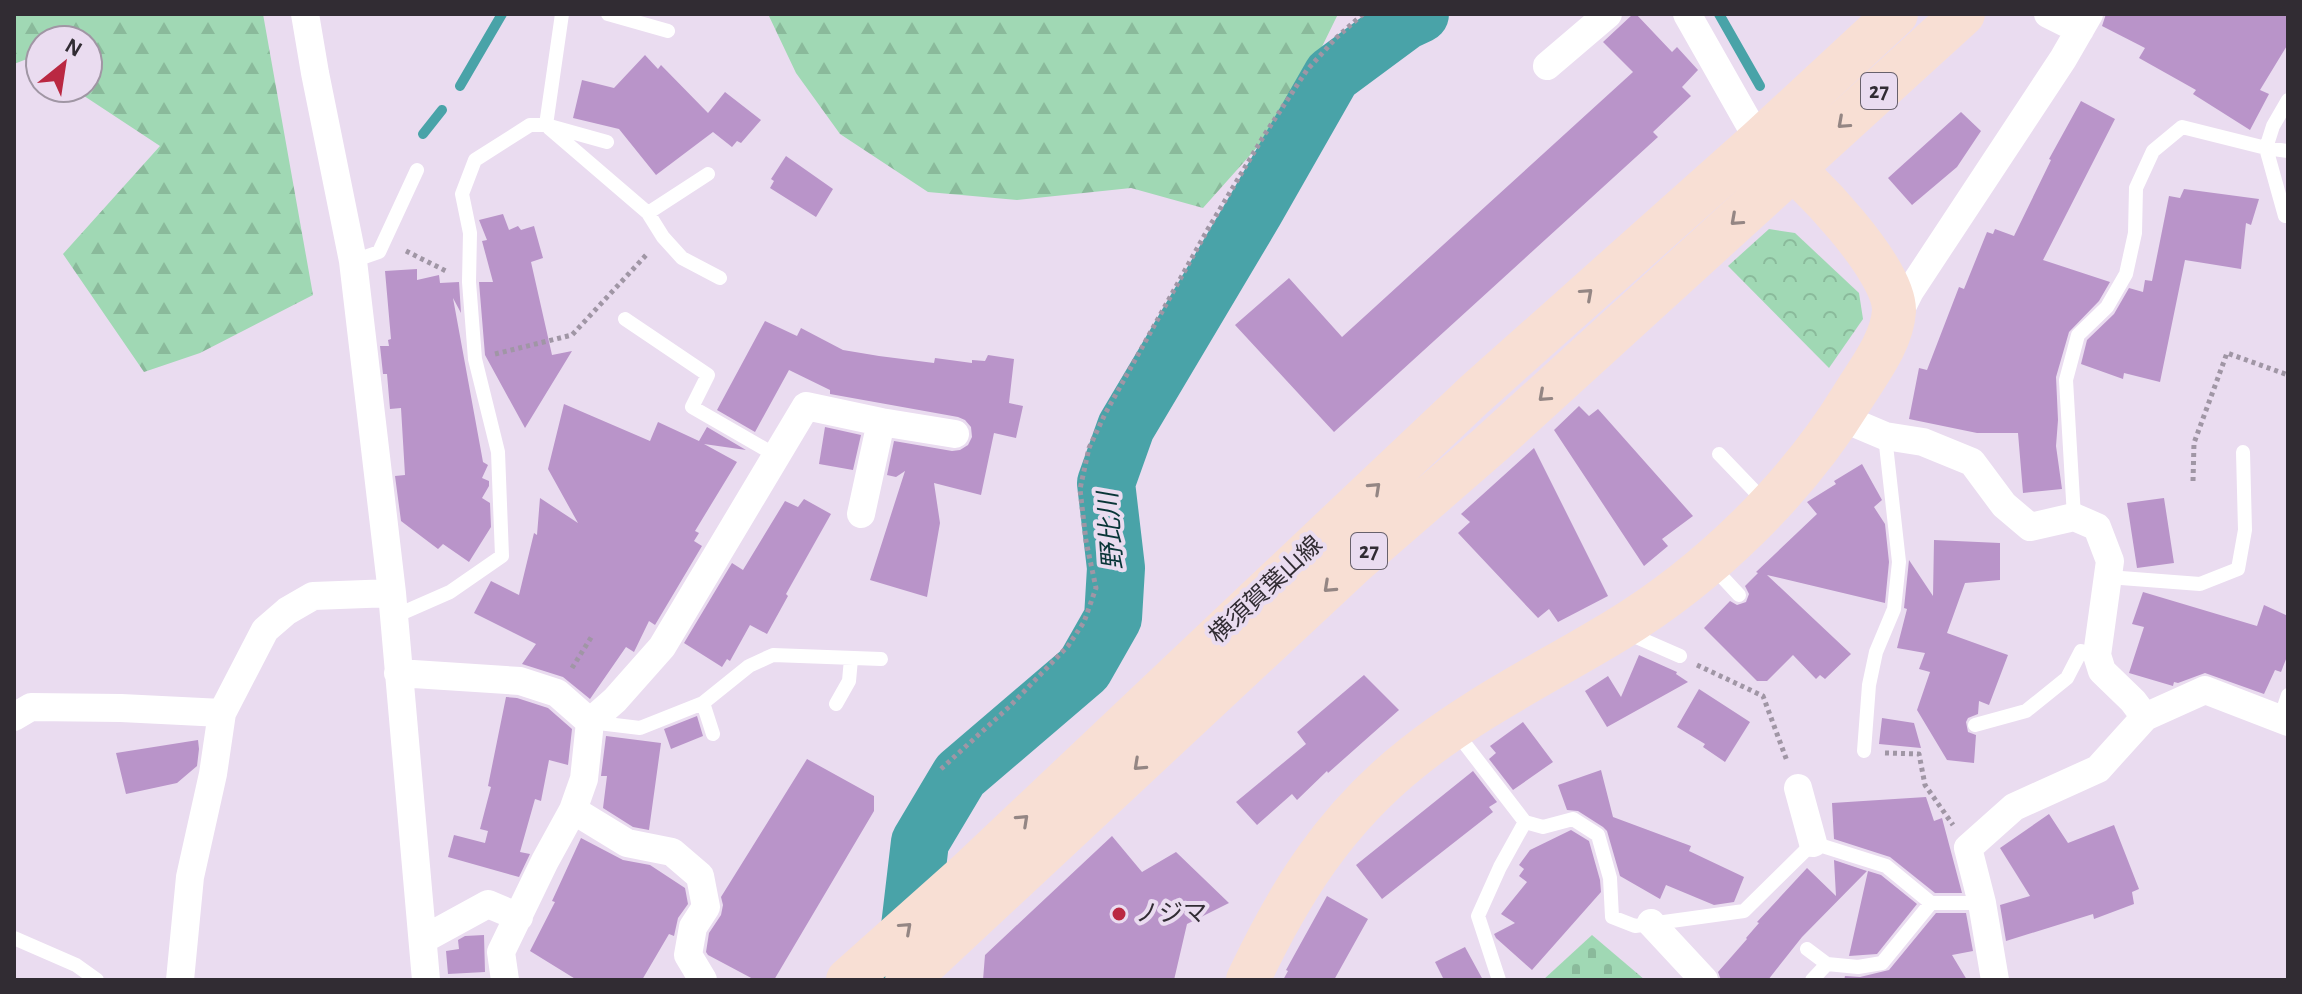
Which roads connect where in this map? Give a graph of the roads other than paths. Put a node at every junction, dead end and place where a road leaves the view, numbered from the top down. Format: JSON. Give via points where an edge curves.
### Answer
{"nodes":[{"id":1,"x":305,"y":14,"type":"edge"},
{"id":2,"x":562,"y":14,"type":"edge"},
{"id":3,"x":608,"y":14,"type":"edge"},
{"id":4,"x":1608,"y":14,"type":"edge"},
{"id":5,"x":1687,"y":14,"type":"edge"},
{"id":6,"x":1896,"y":14,"type":"edge"},
{"id":7,"x":1963,"y":14,"type":"edge"},
{"id":8,"x":2048,"y":14,"type":"edge"},
{"id":9,"x":2084,"y":22,"type":"edge"},
{"id":10,"x":668,"y":31,"type":"dead end"},
{"id":11,"x":1547,"y":66,"type":"dead end"},
{"id":12,"x":2288,"y":100,"type":"edge"},
{"id":13,"x":546,"y":125,"type":"junction"},
{"id":14,"x":1759,"y":141,"type":"junction"},
{"id":15,"x":607,"y":142,"type":"dead end"},
{"id":16,"x":2266,"y":148,"type":"junction"},
{"id":17,"x":2288,"y":151,"type":"edge"},
{"id":18,"x":1794,"y":168,"type":"junction"},
{"id":19,"x":417,"y":170,"type":"dead end"},
{"id":20,"x":708,"y":174,"type":"dead end"},
{"id":21,"x":648,"y":213,"type":"junction"},
{"id":22,"x":2285,"y":216,"type":"dead end"},
{"id":23,"x":353,"y":261,"type":"junction"},
{"id":24,"x":720,"y":278,"type":"dead end"},
{"id":25,"x":625,"y":319,"type":"dead end"},
{"id":26,"x":1886,"y":343,"type":"junction"},
{"id":27,"x":1840,"y":417,"type":"junction"},
{"id":28,"x":881,"y":422,"type":"junction"},
{"id":29,"x":955,"y":434,"type":"dead end"},
{"id":30,"x":1885,"y":436,"type":"junction"},
{"id":31,"x":2243,"y":452,"type":"dead end"},
{"id":32,"x":1719,"y":454,"type":"dead end"},
{"id":33,"x":777,"y":456,"type":"junction"},
{"id":34,"x":1769,"y":506,"type":"junction"},
{"id":35,"x":861,"y":514,"type":"dead end"},
{"id":36,"x":2074,"y":517,"type":"junction"},
{"id":37,"x":1708,"y":563,"type":"junction"},
{"id":38,"x":2108,"y":577,"type":"junction"},
{"id":39,"x":1739,"y":595,"type":"dead end"},
{"id":40,"x":392,"y":605,"type":"junction"},
{"id":41,"x":1619,"y":629,"type":"junction"},
{"id":42,"x":2097,"y":655,"type":"junction"},
{"id":43,"x":1680,"y":656,"type":"road end"},
{"id":44,"x":851,"y":659,"type":"junction"},
{"id":45,"x":881,"y":659,"type":"dead end"},
{"id":46,"x":398,"y":673,"type":"junction"},
{"id":47,"x":703,"y":703,"type":"junction"},
{"id":48,"x":836,"y":704,"type":"dead end"},
{"id":49,"x":2285,"y":712,"type":"edge"},
{"id":50,"x":222,"y":713,"type":"junction"},
{"id":51,"x":14,"y":717,"type":"edge"},
{"id":52,"x":2145,"y":717,"type":"junction"},
{"id":53,"x":590,"y":722,"type":"junction"},
{"id":54,"x":1975,"y":725,"type":"dead end"},
{"id":55,"x":1453,"y":727,"type":"junction"},
{"id":56,"x":713,"y":734,"type":"dead end"},
{"id":57,"x":1864,"y":751,"type":"road end"},
{"id":58,"x":1798,"y":788,"type":"road end"},
{"id":59,"x":573,"y":810,"type":"junction"},
{"id":60,"x":1525,"y":822,"type":"junction"},
{"id":61,"x":1813,"y":843,"type":"junction"},
{"id":62,"x":1931,"y":903,"type":"junction"},
{"id":63,"x":1982,"y":903,"type":"junction"},
{"id":64,"x":519,"y":917,"type":"junction"},
{"id":65,"x":1651,"y":923,"type":"junction"},
{"id":66,"x":14,"y":938,"type":"edge"},
{"id":67,"x":424,"y":939,"type":"junction"},
{"id":68,"x":1807,"y":949,"type":"dead end"},
{"id":69,"x":1827,"y":964,"type":"junction"},
{"id":70,"x":97,"y":980,"type":"edge"},
{"id":71,"x":180,"y":980,"type":"edge"},
{"id":72,"x":426,"y":980,"type":"edge"},
{"id":73,"x":505,"y":980,"type":"edge"},
{"id":74,"x":703,"y":980,"type":"edge"},
{"id":75,"x":848,"y":980,"type":"edge"},
{"id":76,"x":907,"y":980,"type":"edge"},
{"id":77,"x":1248,"y":980,"type":"edge"},
{"id":78,"x":1499,"y":980,"type":"edge"},
{"id":79,"x":1704,"y":980,"type":"edge"},
{"id":80,"x":1812,"y":980,"type":"edge"},
{"id":81,"x":1995,"y":980,"type":"edge"}],
"edges":[{"from":1,"to":23,"type":"street"},
{"from":2,"to":13,"type":"lane"},
{"from":3,"to":10,"type":"lane"},
{"from":4,"to":11,"type":"street"},
{"from":5,"to":14,"type":"street"},
{"from":6,"to":14,"type":"main road","name":"横須賀葉山線","number":"27"},
{"from":7,"to":18,"type":"main road","name":"横須賀葉山線","number":"27","one_way":true},
{"from":8,"to":9,"type":"street"},
{"from":9,"to":26,"type":"street","via":[[1910,291]]},
{"from":12,"to":16,"type":"lane"},
{"from":13,"to":15,"type":"lane"},
{"from":13,"to":21,"type":"lane"},
{"from":13,"to":40,"type":"lane","via":[[530,125],[475,160],[462,194],[470,233],[475,359],[498,452],[502,556],[450,592]]},
{"from":14,"to":18,"type":"main road"},
{"from":75,"to":14,"type":"main road","name":"横須賀葉山線","number":"27","one_way":true,"via":[[1475,394]]},
{"from":16,"to":17,"type":"lane"},
{"from":16,"to":22,"type":"lane"},
{"from":16,"to":36,"type":"lane","via":[[2182,127],[2153,151],[2136,188],[2135,233],[2126,274],[2107,307],[2078,335],[2066,380]]},
{"from":18,"to":26,"type":"main road","via":[[1882,272],[1894,311]]},
{"from":18,"to":76,"type":"main road","name":"横須賀葉山線","number":"27","one_way":true,"via":[[1354,563]]},
{"from":19,"to":23,"type":"lane","via":[[379,252]]},
{"from":20,"to":21,"type":"lane"},
{"from":21,"to":24,"type":"lane","via":[[682,258]]},
{"from":23,"to":40,"type":"street"},
{"from":25,"to":33,"type":"lane","via":[[708,375],[692,407]]},
{"from":26,"to":27,"type":"main road"},
{"from":27,"to":30,"type":"street"},
{"from":27,"to":34,"type":"main road"},
{"from":28,"to":29,"type":"street"},
{"from":28,"to":33,"type":"street","via":[[806,406]]},
{"from":28,"to":35,"type":"street"},
{"from":30,"to":36,"type":"street","via":[[1923,442],[1972,462],[2004,505],[2030,527]]},
{"from":30,"to":57,"type":"lane","via":[[1899,562],[1894,609],[1869,685]]},
{"from":31,"to":38,"type":"lane","via":[[2245,530],[2238,569],[2200,584]]},
{"from":32,"to":34,"type":"lane"},
{"from":33,"to":53,"type":"street","via":[[662,647]]},
{"from":34,"to":37,"type":"main road"},
{"from":36,"to":38,"type":"street","via":[[2097,527],[2110,561]]},
{"from":37,"to":39,"type":"lane"},
{"from":37,"to":41,"type":"main road"},
{"from":38,"to":42,"type":"street"},
{"from":40,"to":46,"type":"street"},
{"from":40,"to":50,"type":"street","via":[[313,596],[287,611],[265,630]]},
{"from":41,"to":43,"type":"lane"},
{"from":41,"to":55,"type":"main road"},
{"from":42,"to":52,"type":"street","via":[[2102,671]]},
{"from":42,"to":54,"type":"lane","via":[[2081,651],[2067,678],[2026,711]]},
{"from":44,"to":45,"type":"lane"},
{"from":44,"to":47,"type":"lane","via":[[773,655],[749,666]]},
{"from":44,"to":48,"type":"lane","via":[[849,681]]},
{"from":46,"to":53,"type":"street","via":[[520,681],[557,693]]},
{"from":46,"to":67,"type":"street"},
{"from":47,"to":53,"type":"lane","via":[[640,728]]},
{"from":47,"to":56,"type":"lane"},
{"from":49,"to":52,"type":"street","via":[[2205,690]]},
{"from":50,"to":51,"type":"street","via":[[31,707]]},
{"from":50,"to":71,"type":"street","via":[[190,877]]},
{"from":52,"to":63,"type":"street","via":[[2098,769],[2014,807],[1968,848]]},
{"from":53,"to":59,"type":"street","via":[[584,779]]},
{"from":55,"to":60,"type":"lane"},
{"from":55,"to":77,"type":"main road","via":[[1381,784],[1346,821],[1293,892]]},
{"from":58,"to":61,"type":"street"},
{"from":59,"to":64,"type":"street"},
{"from":59,"to":74,"type":"street","via":[[627,843],[672,852],[700,876],[706,907],[693,927],[688,955]]},
{"from":60,"to":65,"type":"lane","via":[[1543,827],[1573,819],[1598,835],[1610,878],[1612,917],[1635,926]]},
{"from":60,"to":78,"type":"lane","via":[[1478,916]]},
{"from":61,"to":62,"type":"lane","via":[[1886,866]]},
{"from":61,"to":65,"type":"lane","via":[[1744,911]]},
{"from":62,"to":63,"type":"lane"},
{"from":62,"to":69,"type":"lane","via":[[1882,963]]},
{"from":63,"to":81,"type":"street"},
{"from":64,"to":67,"type":"street","via":[[488,904]]},
{"from":64,"to":73,"type":"street","via":[[501,952]]},
{"from":65,"to":79,"type":"street"},
{"from":66,"to":70,"type":"lane"},
{"from":67,"to":72,"type":"street"},
{"from":68,"to":69,"type":"lane"},
{"from":69,"to":80,"type":"lane"}]}
